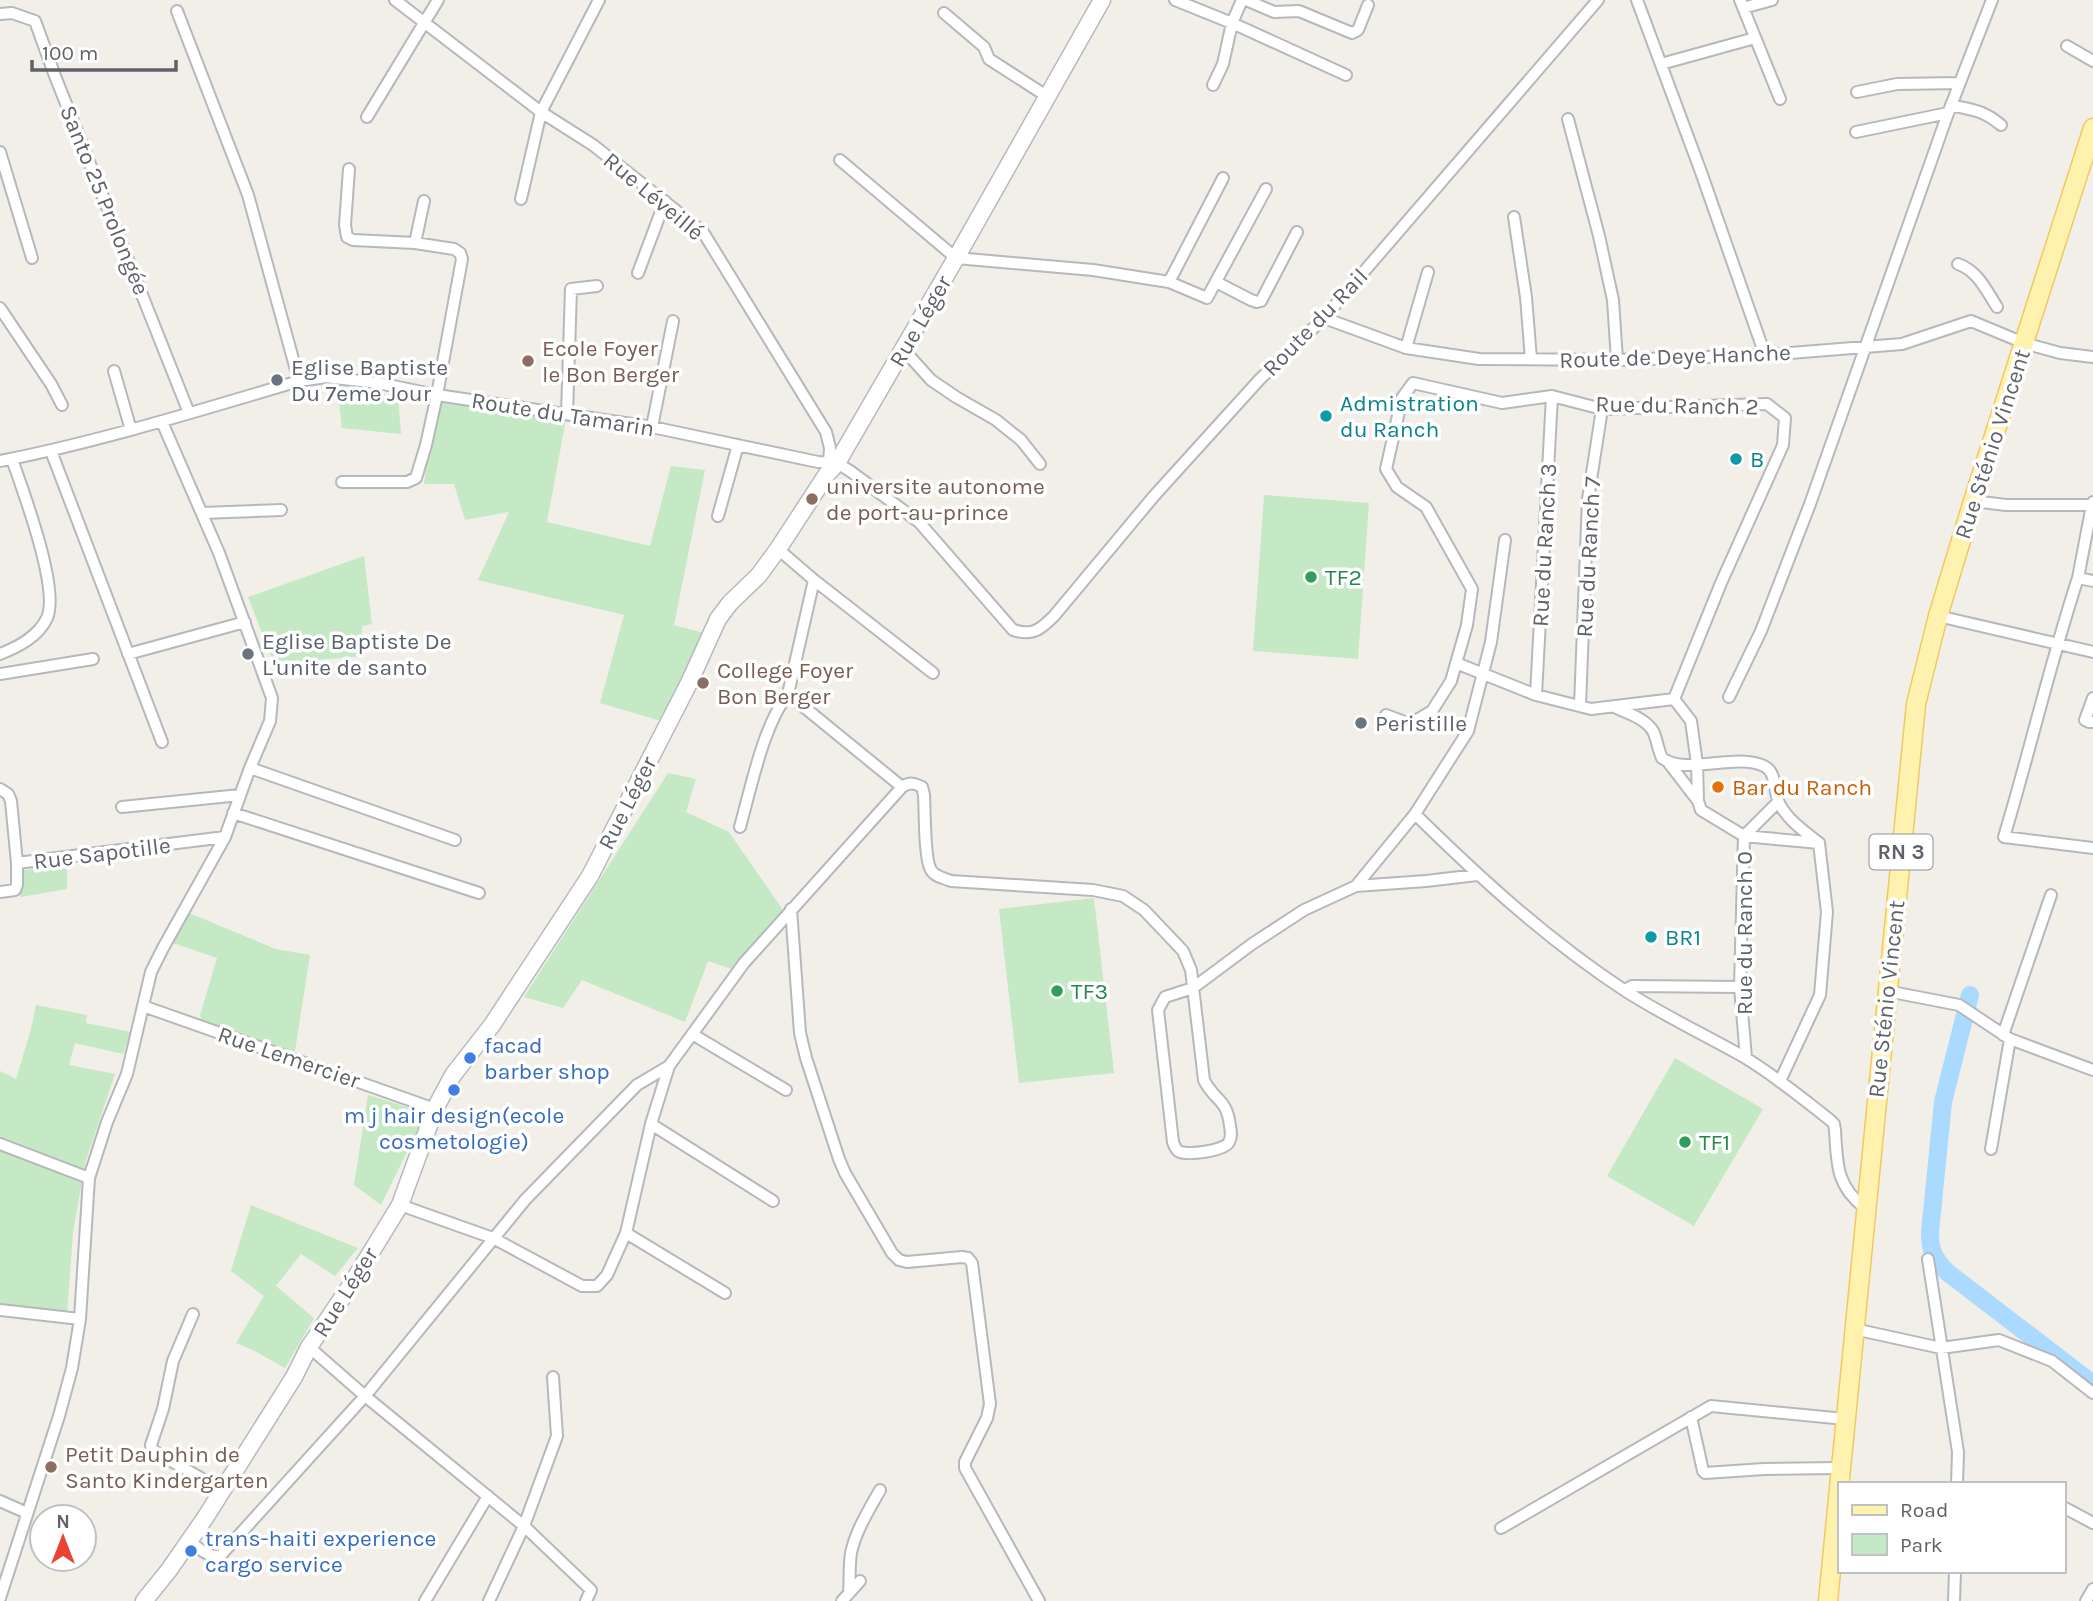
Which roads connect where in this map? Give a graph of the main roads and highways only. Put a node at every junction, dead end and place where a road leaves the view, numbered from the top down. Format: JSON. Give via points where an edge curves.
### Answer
{"nodes":[{"id":1,"x":2093,"y":128,"type":"edge"},
{"id":2,"x":1839,"y":1482,"type":"edge"},
{"id":3,"x":1838,"y":1490,"type":"edge"},
{"id":4,"x":1828,"y":1601,"type":"edge"}],
"edges":[{"from":1,"to":2,"type":"main road","name":"Rue Sténio Vincent","number":"RN 3","via":[[1973,501],[1916,704]]},
{"from":3,"to":4,"type":"main road","name":"Rue Sténio Vincent","number":"RN 3"}]}
